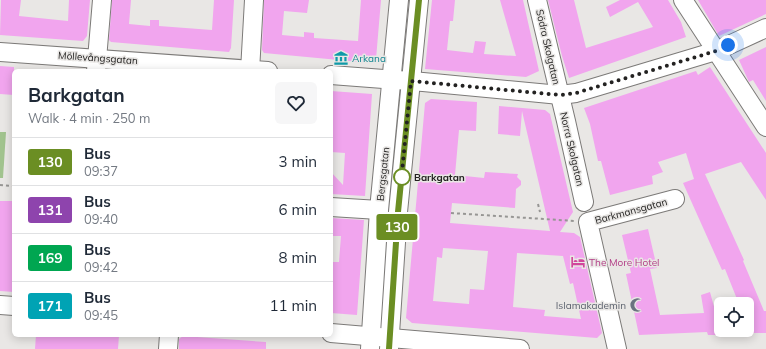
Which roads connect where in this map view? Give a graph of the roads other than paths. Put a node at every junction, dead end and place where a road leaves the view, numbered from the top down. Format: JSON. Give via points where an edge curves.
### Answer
{"nodes":[{"id":1,"x":102,"y":0,"type":"edge"},
{"id":2,"x":254,"y":0,"type":"edge"},
{"id":3,"x":399,"y":0,"type":"edge"},
{"id":4,"x":419,"y":0,"type":"edge"},
{"id":5,"x":537,"y":0,"type":"edge"},
{"id":6,"x":683,"y":0,"type":"edge"},
{"id":7,"x":766,"y":28,"type":"edge"},
{"id":8,"x":716,"y":51,"type":"junction"},
{"id":9,"x":0,"y":52,"type":"edge"},
{"id":10,"x":97,"y":64,"type":"edge"},
{"id":11,"x":224,"y":69,"type":"edge"},
{"id":12,"x":250,"y":69,"type":"edge"},
{"id":13,"x":333,"y":75,"type":"edge"},
{"id":14,"x":392,"y":79,"type":"junction"},
{"id":15,"x":411,"y":81,"type":"junction"},
{"id":16,"x":560,"y":95,"type":"junction"},
{"id":17,"x":766,"y":126,"type":"edge"},
{"id":18,"x":675,"y":199,"type":"dead end"},
{"id":19,"x":584,"y":202,"type":"dead end"},
{"id":20,"x":333,"y":207,"type":"edge"},
{"id":21,"x":379,"y":210,"type":"junction"},
{"id":22,"x":0,"y":305,"type":"edge"},
{"id":23,"x":12,"y":306,"type":"edge"},
{"id":24,"x":333,"y":334,"type":"edge"},
{"id":25,"x":170,"y":337,"type":"edge"},
{"id":26,"x":371,"y":343,"type":"edge"},
{"id":27,"x":389,"y":343,"type":"edge"},
{"id":28,"x":168,"y":349,"type":"edge"},
{"id":29,"x":520,"y":349,"type":"edge"},
{"id":30,"x":618,"y":349,"type":"edge"}],
"edges":[{"from":1,"to":10,"type":"street"},
{"from":2,"to":12,"type":"street"},
{"from":3,"to":14,"type":"street","name":"Bergsgatan"},
{"from":4,"to":15,"type":"street","name":"Bergsgatan"},
{"from":5,"to":16,"type":"street","name":"Södra Skolgatan"},
{"from":6,"to":8,"type":"street"},
{"from":7,"to":8,"type":"street"},
{"from":8,"to":16,"type":"street","via":[[576,93]]},
{"from":8,"to":17,"type":"street"},
{"from":9,"to":10,"type":"street","name":"Möllevångsgatan"},
{"from":10,"to":11,"type":"street","name":"Möllevångsgatan"},
{"from":13,"to":14,"type":"street"},
{"from":14,"to":15,"type":"street"},
{"from":14,"to":21,"type":"street","name":"Bergsgatan"},
{"from":15,"to":16,"type":"street"},
{"from":15,"to":27,"type":"street","name":"Bergsgatan"},
{"from":16,"to":19,"type":"street","name":"Norra Skolgatan"},
{"from":18,"to":30,"type":"street","name":"Barkmansgatan","via":[[588,222]]},
{"from":20,"to":21,"type":"street"},
{"from":21,"to":26,"type":"street","name":"Bergsgatan"},
{"from":22,"to":23,"type":"street"},
{"from":24,"to":26,"type":"street"},
{"from":25,"to":28,"type":"street"},
{"from":26,"to":27,"type":"street"},
{"from":27,"to":29,"type":"street"}]}
